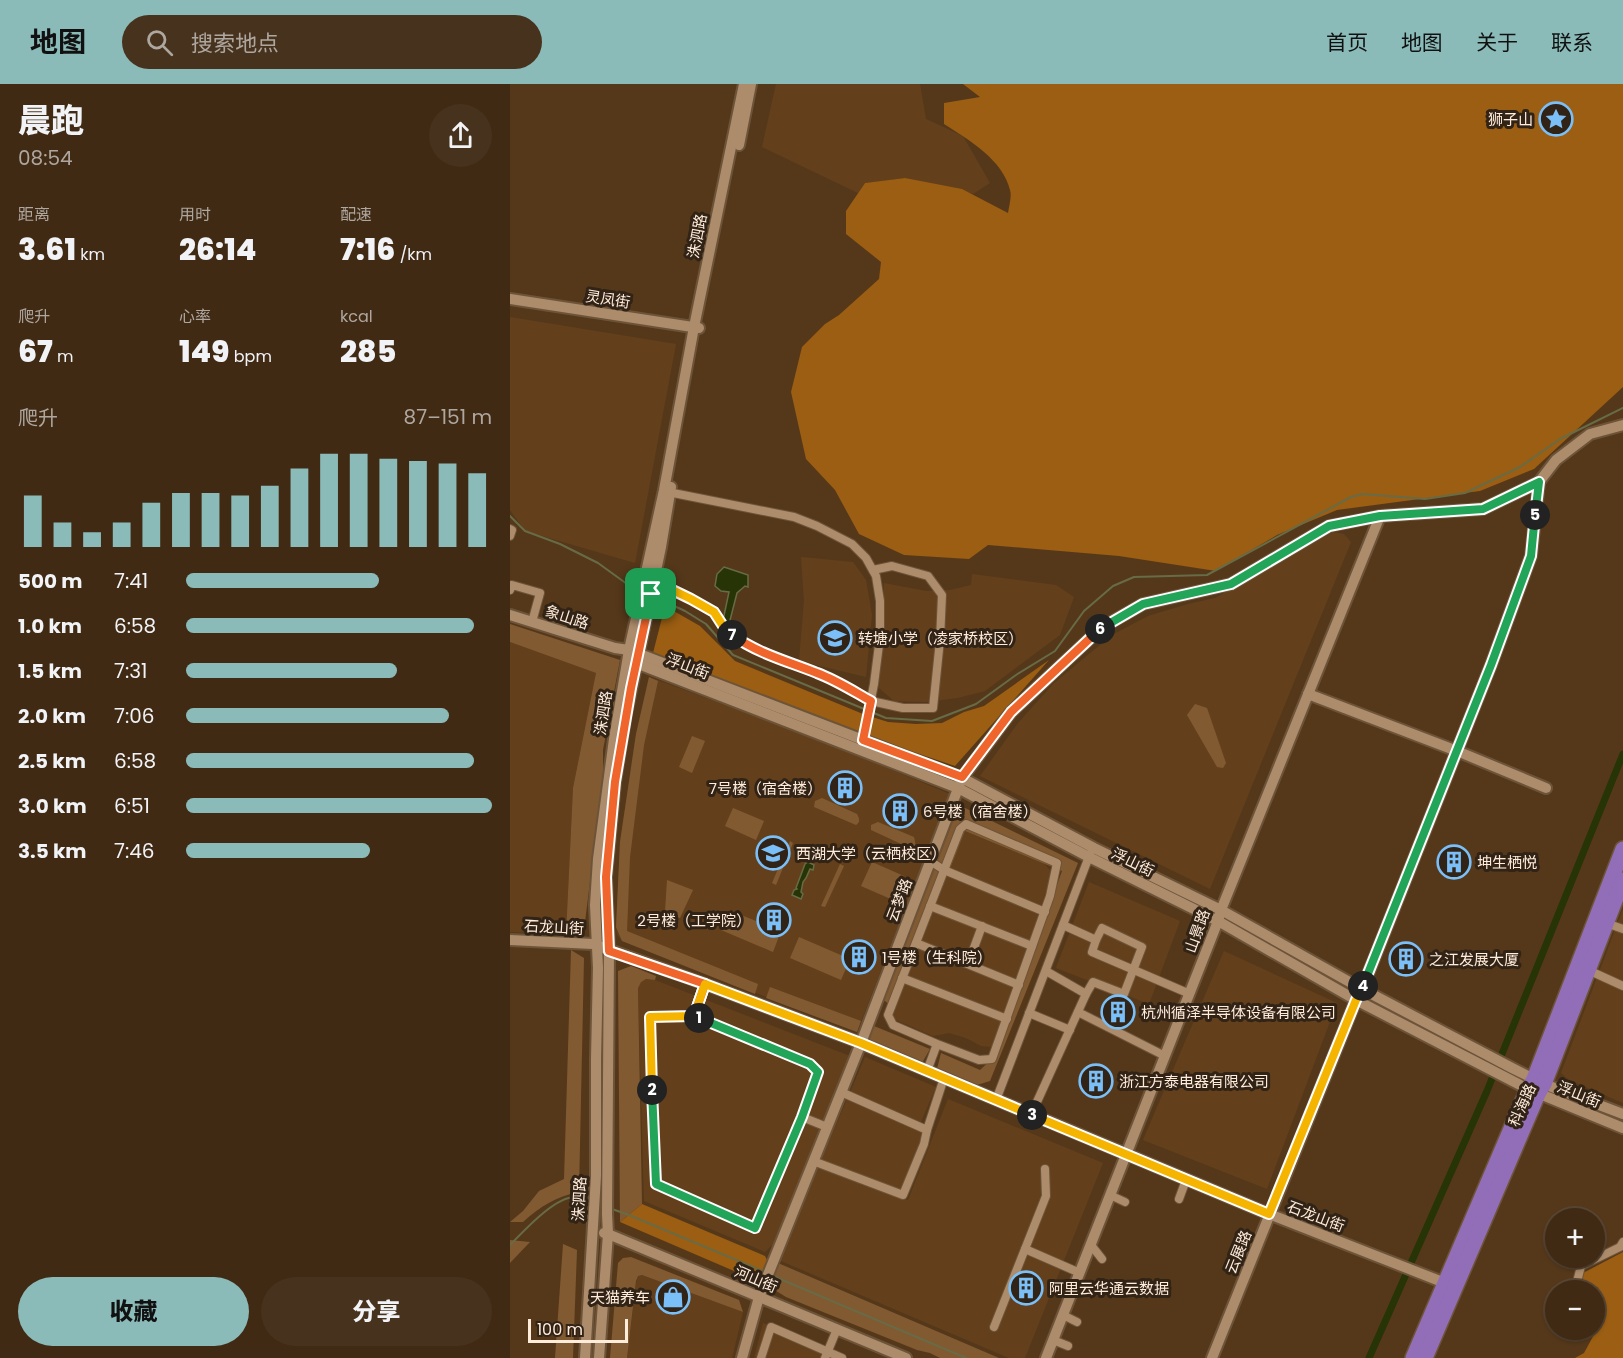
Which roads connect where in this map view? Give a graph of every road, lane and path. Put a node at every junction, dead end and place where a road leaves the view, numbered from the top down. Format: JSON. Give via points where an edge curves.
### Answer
{"nodes":[{"id":1,"x":744,"y":84,"type":"edge"},
{"id":2,"x":751,"y":84,"type":"edge"},
{"id":3,"x":510,"y":299,"type":"edge"},
{"id":4,"x":698,"y":328,"type":"junction"},
{"id":5,"x":1623,"y":425,"type":"edge"},
{"id":6,"x":1539,"y":482,"type":"junction"},
{"id":7,"x":667,"y":491,"type":"junction"},
{"id":8,"x":1380,"y":516,"type":"junction"},
{"id":9,"x":510,"y":529,"type":"edge"},
{"id":10,"x":510,"y":536,"type":"edge"},
{"id":11,"x":873,"y":570,"type":"junction"},
{"id":12,"x":654,"y":581,"type":"junction"},
{"id":13,"x":510,"y":590,"type":"edge"},
{"id":14,"x":646,"y":594,"type":"junction"},
{"id":15,"x":510,"y":615,"type":"edge"},
{"id":16,"x":532,"y":622,"type":"junction"},
{"id":17,"x":615,"y":648,"type":"joint"},
{"id":18,"x":633,"y":656,"type":"junction"},
{"id":19,"x":1308,"y":694,"type":"junction"},
{"id":20,"x":870,"y":704,"type":"junction"},
{"id":21,"x":863,"y":740,"type":"junction"},
{"id":22,"x":1457,"y":751,"type":"junction"},
{"id":23,"x":960,"y":783,"type":"junction"},
{"id":24,"x":1546,"y":788,"type":"dead end"},
{"id":25,"x":1623,"y":849,"type":"edge"},
{"id":26,"x":1091,"y":852,"type":"junction"},
{"id":27,"x":930,"y":861,"type":"junction"},
{"id":28,"x":944,"y":870,"type":"junction"},
{"id":29,"x":1623,"y":880,"type":"edge"},
{"id":30,"x":930,"y":906,"type":"junction"},
{"id":31,"x":1045,"y":912,"type":"junction"},
{"id":32,"x":1220,"y":915,"type":"junction"},
{"id":33,"x":1606,"y":923,"type":"junction"},
{"id":34,"x":1063,"y":925,"type":"junction"},
{"id":35,"x":981,"y":926,"type":"junction"},
{"id":36,"x":1623,"y":929,"type":"edge"},
{"id":37,"x":510,"y":940,"type":"edge"},
{"id":38,"x":1096,"y":940,"type":"junction"},
{"id":39,"x":916,"y":943,"type":"junction"},
{"id":40,"x":597,"y":946,"type":"junction"},
{"id":41,"x":1032,"y":946,"type":"junction"},
{"id":42,"x":609,"y":951,"type":"junction"},
{"id":43,"x":968,"y":964,"type":"junction"},
{"id":44,"x":1134,"y":970,"type":"junction"},
{"id":45,"x":1588,"y":970,"type":"junction"},
{"id":46,"x":1046,"y":971,"type":"junction"},
{"id":47,"x":902,"y":978,"type":"junction"},
{"id":48,"x":705,"y":984,"type":"junction"},
{"id":49,"x":1019,"y":985,"type":"junction"},
{"id":50,"x":1623,"y":986,"type":"edge"},
{"id":51,"x":1362,"y":989,"type":"junction"},
{"id":52,"x":1086,"y":994,"type":"junction"},
{"id":53,"x":1190,"y":994,"type":"junction"},
{"id":54,"x":1356,"y":1000,"type":"junction"},
{"id":55,"x":1078,"y":1012,"type":"junction"},
{"id":56,"x":1029,"y":1014,"type":"junction"},
{"id":57,"x":694,"y":1016,"type":"junction"},
{"id":58,"x":1006,"y":1018,"type":"junction"},
{"id":59,"x":1070,"y":1030,"type":"junction"},
{"id":60,"x":861,"y":1043,"type":"junction"},
{"id":61,"x":938,"y":1044,"type":"junction"},
{"id":62,"x":1165,"y":1056,"type":"junction"},
{"id":63,"x":1484,"y":1060,"type":"junction"},
{"id":64,"x":927,"y":1071,"type":"junction"},
{"id":65,"x":944,"y":1078,"type":"junction"},
{"id":66,"x":1536,"y":1086,"type":"junction"},
{"id":67,"x":841,"y":1092,"type":"junction"},
{"id":68,"x":996,"y":1100,"type":"junction"},
{"id":69,"x":1623,"y":1114,"type":"edge"},
{"id":70,"x":1031,"y":1115,"type":"junction"},
{"id":71,"x":802,"y":1117,"type":"junction"},
{"id":72,"x":827,"y":1127,"type":"junction"},
{"id":73,"x":1623,"y":1128,"type":"edge"},
{"id":74,"x":927,"y":1130,"type":"junction"},
{"id":75,"x":1126,"y":1155,"type":"junction"},
{"id":76,"x":813,"y":1161,"type":"junction"},
{"id":77,"x":1045,"y":1169,"type":"dead end"},
{"id":78,"x":1186,"y":1180,"type":"junction"},
{"id":79,"x":1110,"y":1195,"type":"junction"},
{"id":80,"x":1179,"y":1199,"type":"dead end"},
{"id":81,"x":1125,"y":1202,"type":"dead end"},
{"id":82,"x":1269,"y":1214,"type":"junction"},
{"id":83,"x":592,"y":1232,"type":"junction"},
{"id":84,"x":608,"y":1234,"type":"junction"},
{"id":85,"x":1623,"y":1242,"type":"edge"},
{"id":86,"x":1091,"y":1245,"type":"junction"},
{"id":87,"x":1025,"y":1249,"type":"junction"},
{"id":88,"x":1102,"y":1259,"type":"dead end"},
{"id":89,"x":1080,"y":1273,"type":"junction"},
{"id":90,"x":1578,"y":1280,"type":"edge"},
{"id":91,"x":1445,"y":1283,"type":"junction"},
{"id":92,"x":759,"y":1297,"type":"junction"},
{"id":93,"x":1063,"y":1315,"type":"junction"},
{"id":94,"x":1077,"y":1322,"type":"dead end"},
{"id":95,"x":994,"y":1327,"type":"dead end"},
{"id":96,"x":837,"y":1329,"type":"junction"},
{"id":97,"x":1053,"y":1340,"type":"junction"},
{"id":98,"x":1068,"y":1346,"type":"dead end"},
{"id":99,"x":826,"y":1355,"type":"edge"},
{"id":100,"x":585,"y":1358,"type":"edge"},
{"id":101,"x":598,"y":1358,"type":"edge"},
{"id":102,"x":742,"y":1358,"type":"edge"},
{"id":103,"x":761,"y":1358,"type":"edge"},
{"id":104,"x":842,"y":1358,"type":"edge"},
{"id":105,"x":906,"y":1358,"type":"edge"},
{"id":106,"x":1046,"y":1358,"type":"edge"},
{"id":107,"x":1212,"y":1358,"type":"edge"},
{"id":108,"x":1413,"y":1358,"type":"edge"},
{"id":109,"x":1425,"y":1358,"type":"edge"}],
"edges":[{"from":1,"to":4,"type":"street","name":"洙泗路"},
{"from":2,"to":4,"type":"street","name":"洙泗路"},
{"from":3,"to":4,"type":"street","name":"灵凤街"},
{"from":4,"to":7,"type":"street","name":"洙泗路"},
{"from":5,"to":6,"type":"street","name":"云梦路","via":[[1590,434],[1556,460]]},
{"from":6,"to":8,"type":"street","name":"云梦路","via":[[1483,509]]},
{"from":6,"to":22,"type":"street","name":"云展路","via":[[1531,556]]},
{"from":7,"to":11,"type":"street","via":[[817,526],[852,544]]},
{"from":7,"to":12,"type":"street","name":"洙泗路"},
{"from":7,"to":14,"type":"street","name":"洙泗路"},
{"from":8,"to":19,"type":"street","name":"山景路"},
{"from":8,"to":23,"type":"street","name":"云梦路","via":[[1329,526],[1231,584],[1143,604],[1101,627],[1011,712]]},
{"from":9,"to":10,"type":"street"},
{"from":11,"to":20,"type":"street","via":[[880,601],[880,637]]},
{"from":11,"to":20,"type":"street","via":[[892,566],[928,576],[942,595],[933,708]]},
{"from":12,"to":14,"type":"street","name":"洙泗路"},
{"from":12,"to":20,"type":"street","via":[[714,612],[727,632],[749,647],[819,673]]},
{"from":13,"to":16,"type":"street","via":[[512,585],[540,594]]},
{"from":14,"to":18,"type":"street","name":"洙泗路"},
{"from":15,"to":16,"type":"street","name":"象山路"},
{"from":16,"to":17,"type":"street","name":"象山路"},
{"from":17,"to":18,"type":"street","name":"浮山街"},
{"from":18,"to":21,"type":"street","name":"浮山街"},
{"from":18,"to":23,"type":"street","name":"浮山街"},
{"from":18,"to":40,"type":"street","name":"洙泗路","via":[[610,766],[598,859]]},
{"from":18,"to":42,"type":"street","name":"洙泗路","via":[[606,877]]},
{"from":19,"to":22,"type":"street"},
{"from":19,"to":32,"type":"street","name":"山景路"},
{"from":20,"to":21,"type":"street"},
{"from":21,"to":23,"type":"street","name":"浮山街"},
{"from":22,"to":24,"type":"street"},
{"from":22,"to":51,"type":"street","name":"云展路"},
{"from":23,"to":26,"type":"street","name":"浮山街"},
{"from":23,"to":27,"type":"street","name":"云梦路"},
{"from":25,"to":66,"type":"highway","name":"科海路"},
{"from":26,"to":32,"type":"street","name":"浮山街"},
{"from":26,"to":34,"type":"street"},
{"from":27,"to":28,"type":"street"},
{"from":27,"to":60,"type":"street","name":"云梦路"},
{"from":28,"to":30,"type":"street"},
{"from":28,"to":31,"type":"street"},
{"from":28,"to":31,"type":"street","via":[[960,829],[966,824],[1057,863]]},
{"from":29,"to":33,"type":"highway","name":"科海路"},
{"from":30,"to":35,"type":"street"},
{"from":30,"to":39,"type":"street"},
{"from":31,"to":41,"type":"street"},
{"from":32,"to":51,"type":"street","name":"浮山街"},
{"from":32,"to":53,"type":"street","name":"山景路"},
{"from":32,"to":54,"type":"street","name":"浮山街"},
{"from":33,"to":36,"type":"street"},
{"from":33,"to":45,"type":"highway","name":"科海路"},
{"from":34,"to":38,"type":"street"},
{"from":34,"to":46,"type":"street"},
{"from":35,"to":41,"type":"street"},
{"from":35,"to":43,"type":"street"},
{"from":37,"to":40,"type":"street","name":"石龙山街"},
{"from":38,"to":44,"type":"street","via":[[1092,952]]},
{"from":38,"to":44,"type":"street","via":[[1102,928],[1143,947]]},
{"from":39,"to":43,"type":"street"},
{"from":39,"to":47,"type":"street"},
{"from":40,"to":42,"type":"street","name":"石龙山街"},
{"from":40,"to":83,"type":"street","name":"洙泗路","via":[[596,1176]]},
{"from":41,"to":49,"type":"street"},
{"from":42,"to":48,"type":"street","name":"石龙山街"},
{"from":42,"to":84,"type":"street","name":"洙泗路"},
{"from":43,"to":49,"type":"street"},
{"from":44,"to":52,"type":"street","via":[[1124,994],[1093,982]]},
{"from":44,"to":53,"type":"street"},
{"from":45,"to":50,"type":"street"},
{"from":45,"to":66,"type":"highway","name":"科海路"},
{"from":46,"to":52,"type":"street"},
{"from":46,"to":56,"type":"street"},
{"from":47,"to":58,"type":"street"},
{"from":47,"to":61,"type":"street","via":[[888,1015],[892,1025]]},
{"from":48,"to":57,"type":"street"},
{"from":48,"to":60,"type":"street","name":"石龙山街"},
{"from":49,"to":58,"type":"street"},
{"from":51,"to":54,"type":"street","name":"云展路"},
{"from":51,"to":63,"type":"street","name":"浮山街"},
{"from":52,"to":55,"type":"street"},
{"from":53,"to":62,"type":"street","name":"山景路"},
{"from":54,"to":63,"type":"street","name":"浮山街"},
{"from":54,"to":82,"type":"street","name":"云展路"},
{"from":55,"to":59,"type":"street"},
{"from":55,"to":62,"type":"street"},
{"from":56,"to":59,"type":"street"},
{"from":56,"to":68,"type":"street"},
{"from":57,"to":71,"type":"street","via":[[810,1064],[818,1072]]},
{"from":57,"to":71,"type":"street","via":[[650,1017],[656,1184],[755,1228]]},
{"from":58,"to":61,"type":"street","via":[[992,1059],[979,1060]]},
{"from":59,"to":70,"type":"street"},
{"from":60,"to":64,"type":"street","name":"石龙山街"},
{"from":60,"to":67,"type":"street","name":"云梦路"},
{"from":61,"to":64,"type":"street"},
{"from":62,"to":75,"type":"street","name":"山景路"},
{"from":63,"to":66,"type":"street","name":"浮山街"},
{"from":64,"to":65,"type":"street","name":"石龙山街"},
{"from":65,"to":68,"type":"street","name":"石龙山街"},
{"from":65,"to":74,"type":"street"},
{"from":66,"to":69,"type":"street","name":"浮山街"},
{"from":66,"to":73,"type":"street","name":"浮山街"},
{"from":66,"to":91,"type":"highway","name":"科海路"},
{"from":66,"to":109,"type":"highway","name":"科海路"},
{"from":67,"to":72,"type":"street","name":"云梦路"},
{"from":67,"to":74,"type":"street"},
{"from":68,"to":70,"type":"street","name":"石龙山街"},
{"from":70,"to":75,"type":"street","name":"石龙山街"},
{"from":71,"to":72,"type":"street"},
{"from":72,"to":76,"type":"street","name":"云梦路"},
{"from":74,"to":76,"type":"street","via":[[903,1195]]},
{"from":75,"to":78,"type":"street","name":"石龙山街"},
{"from":75,"to":79,"type":"street","name":"山景路"},
{"from":76,"to":92,"type":"street","name":"云梦路"},
{"from":77,"to":87,"type":"street","via":[[1046,1196]]},
{"from":78,"to":80,"type":"street"},
{"from":78,"to":82,"type":"street","name":"石龙山街"},
{"from":79,"to":81,"type":"street"},
{"from":79,"to":86,"type":"street","name":"山景路"},
{"from":82,"to":91,"type":"street","name":"石龙山街"},
{"from":82,"to":107,"type":"street","name":"云展路"},
{"from":83,"to":84,"type":"street","name":"河山街"},
{"from":83,"to":100,"type":"street","name":"洙泗路"},
{"from":84,"to":92,"type":"street","name":"河山街"},
{"from":84,"to":101,"type":"street","name":"洙泗路"},
{"from":85,"to":90,"type":"street","via":[[1581,1266]]},
{"from":86,"to":88,"type":"street"},
{"from":86,"to":89,"type":"street","name":"山景路"},
{"from":87,"to":89,"type":"street"},
{"from":87,"to":95,"type":"street"},
{"from":89,"to":93,"type":"street","name":"山景路"},
{"from":91,"to":108,"type":"highway","name":"科海路"},
{"from":92,"to":96,"type":"street","name":"河山街"},
{"from":92,"to":102,"type":"street","name":"云梦路"},
{"from":93,"to":94,"type":"street"},
{"from":93,"to":97,"type":"street","name":"山景路"},
{"from":96,"to":99,"type":"street"},
{"from":96,"to":105,"type":"street","name":"河山街"},
{"from":97,"to":98,"type":"street"},
{"from":97,"to":106,"type":"street","name":"山景路"},
{"from":99,"to":103,"type":"street","via":[[771,1327]]},
{"from":99,"to":104,"type":"street"}]}
